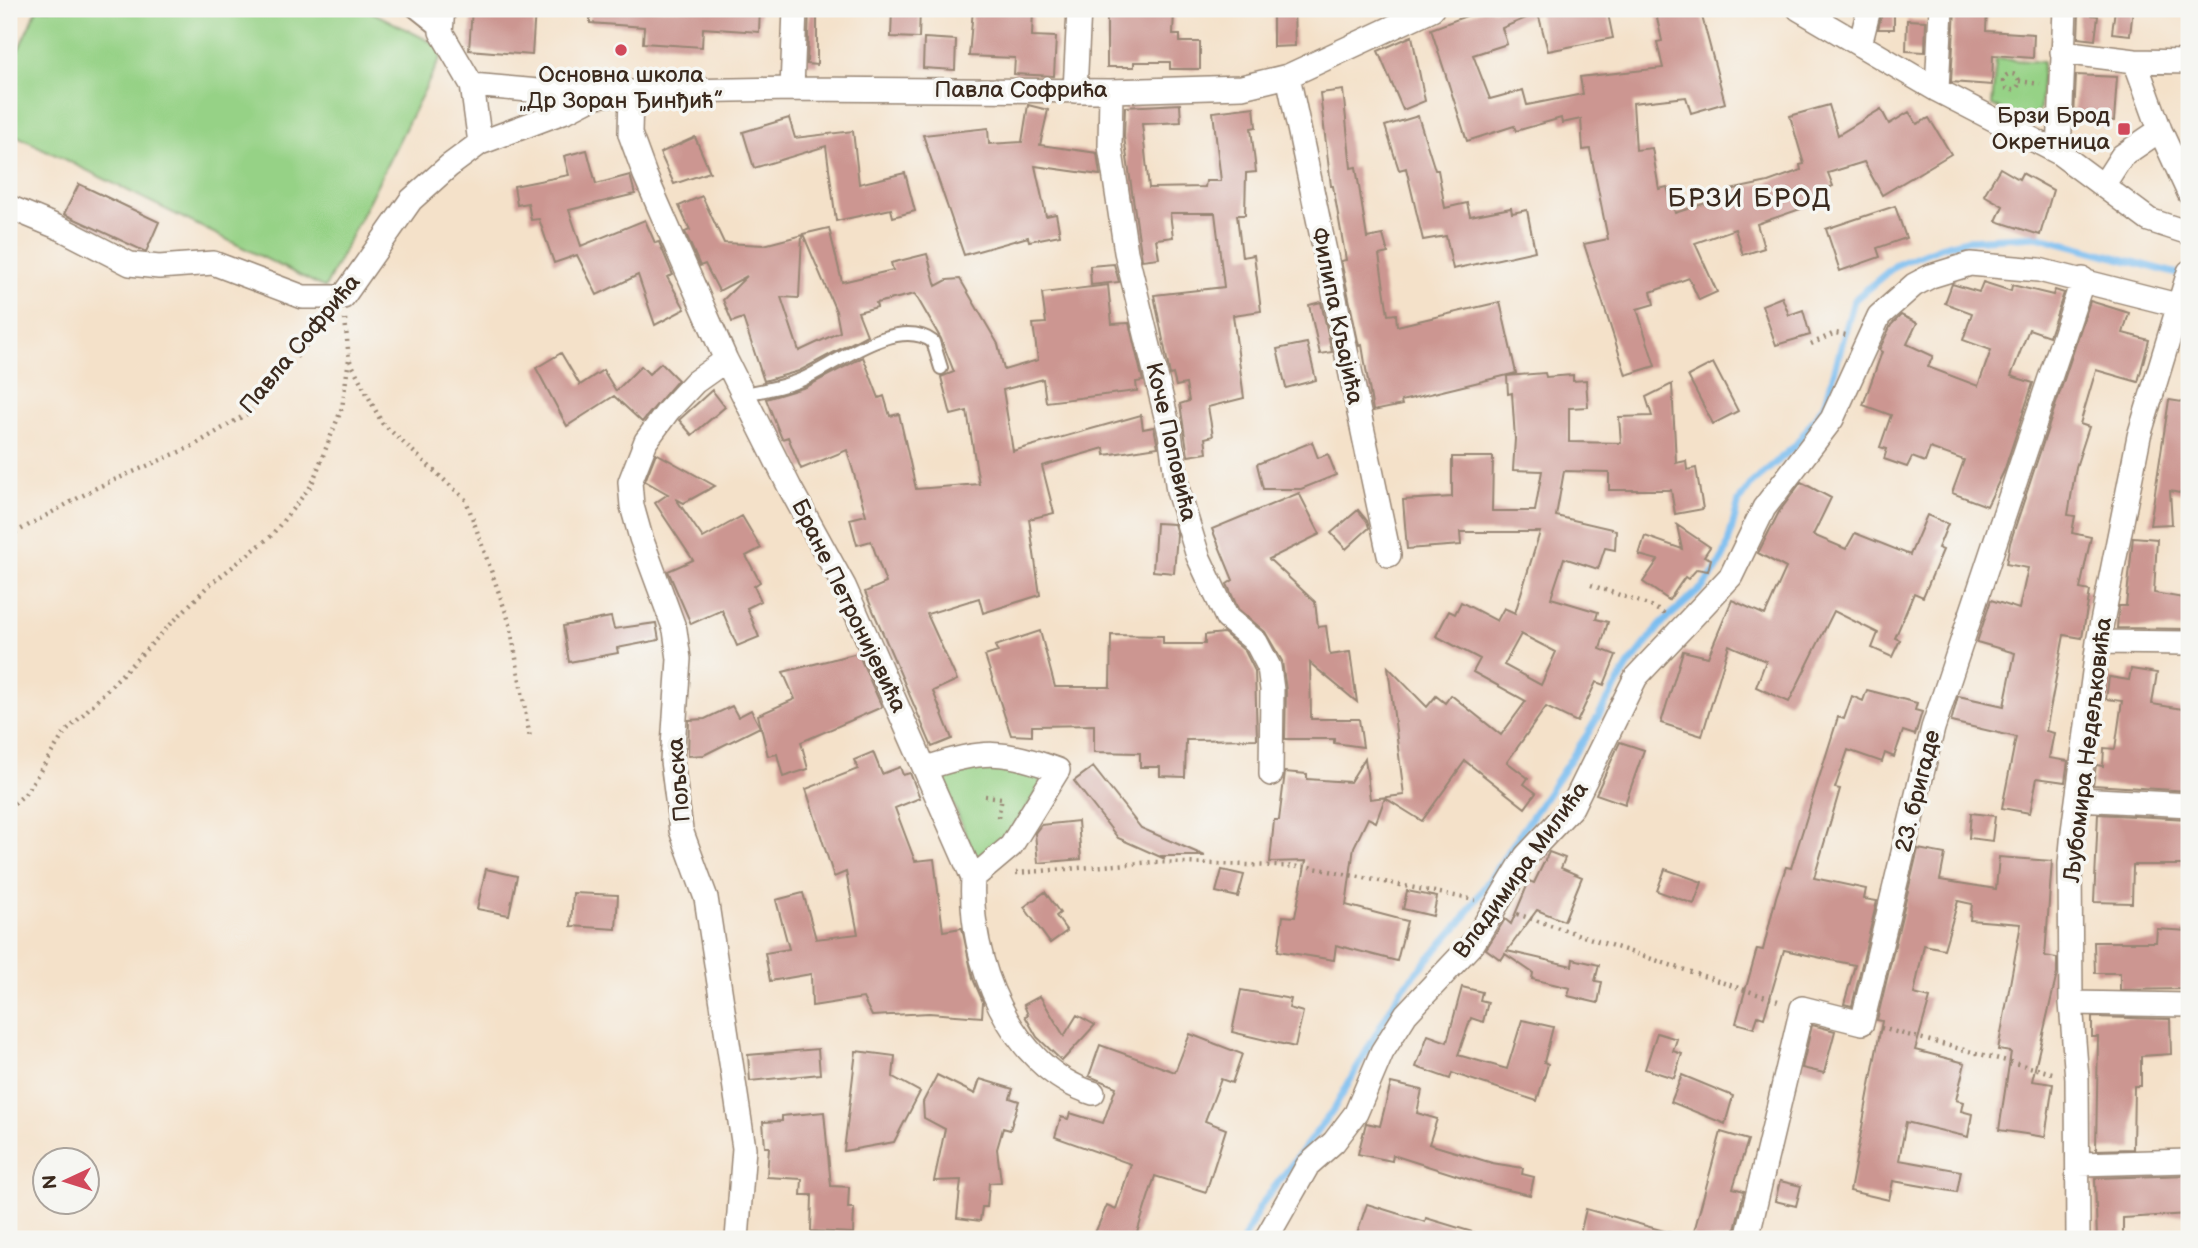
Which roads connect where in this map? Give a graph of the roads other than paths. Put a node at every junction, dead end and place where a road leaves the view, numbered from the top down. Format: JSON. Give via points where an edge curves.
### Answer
{"nodes":[{"id":1,"x":412,"y":9,"type":"edge"},
{"id":2,"x":443,"y":9,"type":"edge"},
{"id":3,"x":795,"y":9,"type":"edge"},
{"id":4,"x":1079,"y":9,"type":"edge"},
{"id":5,"x":1432,"y":9,"type":"edge"},
{"id":6,"x":1799,"y":9,"type":"edge"},
{"id":7,"x":1869,"y":9,"type":"edge"},
{"id":8,"x":1941,"y":9,"type":"edge"},
{"id":9,"x":2065,"y":9,"type":"edge"},
{"id":10,"x":441,"y":32,"type":"junction"},
{"id":11,"x":1860,"y":44,"type":"junction"},
{"id":12,"x":2062,"y":52,"type":"junction"},
{"id":13,"x":2135,"y":61,"type":"junction"},
{"id":14,"x":2189,"y":62,"type":"edge"},
{"id":15,"x":1288,"y":76,"type":"junction"},
{"id":16,"x":472,"y":85,"type":"junction"},
{"id":17,"x":792,"y":89,"type":"junction"},
{"id":18,"x":1074,"y":90,"type":"junction"},
{"id":19,"x":1937,"y":90,"type":"junction"},
{"id":20,"x":1111,"y":91,"type":"junction"},
{"id":21,"x":631,"y":92,"type":"junction"},
{"id":22,"x":595,"y":96,"type":"junction"},
{"id":23,"x":2160,"y":131,"type":"junction"},
{"id":24,"x":480,"y":143,"type":"junction"},
{"id":25,"x":2059,"y":153,"type":"junction"},
{"id":26,"x":2104,"y":184,"type":"junction"},
{"id":27,"x":2189,"y":193,"type":"edge"},
{"id":28,"x":9,"y":207,"type":"edge"},
{"id":29,"x":2189,"y":233,"type":"edge"},
{"id":30,"x":2083,"y":279,"type":"junction"},
{"id":31,"x":2186,"y":293,"type":"edge"},
{"id":32,"x":726,"y":360,"type":"junction"},
{"id":33,"x":941,"y":368,"type":"dead end"},
{"id":34,"x":745,"y":394,"type":"junction"},
{"id":35,"x":1389,"y":555,"type":"dead end"},
{"id":36,"x":2098,"y":642,"type":"junction"},
{"id":37,"x":2189,"y":643,"type":"edge"},
{"id":38,"x":927,"y":768,"type":"junction"},
{"id":39,"x":1271,"y":774,"type":"dead end"},
{"id":40,"x":2078,"y":799,"type":"junction"},
{"id":41,"x":2189,"y":805,"type":"edge"},
{"id":42,"x":973,"y":878,"type":"junction"},
{"id":43,"x":2071,"y":1003,"type":"junction"},
{"id":44,"x":2189,"y":1006,"type":"edge"},
{"id":45,"x":1093,"y":1093,"type":"dead end"},
{"id":46,"x":2189,"y":1161,"type":"edge"},
{"id":47,"x":2079,"y":1164,"type":"junction"},
{"id":48,"x":737,"y":1239,"type":"edge"},
{"id":49,"x":1266,"y":1239,"type":"edge"},
{"id":50,"x":1747,"y":1239,"type":"edge"},
{"id":51,"x":2078,"y":1239,"type":"edge"}],
"edges":[{"from":1,"to":10,"type":"lane"},
{"from":2,"to":10,"type":"street"},
{"from":3,"to":17,"type":"street"},
{"from":4,"to":18,"type":"street"},
{"from":5,"to":15,"type":"street","name":"Павла Софрића"},
{"from":6,"to":11,"type":"street"},
{"from":7,"to":11,"type":"street"},
{"from":8,"to":19,"type":"street"},
{"from":9,"to":12,"type":"street"},
{"from":10,"to":16,"type":"street"},
{"from":11,"to":19,"type":"street"},
{"from":12,"to":13,"type":"street"},
{"from":12,"to":25,"type":"street"},
{"from":13,"to":14,"type":"street"},
{"from":13,"to":23,"type":"street"},
{"from":15,"to":20,"type":"street","name":"Павла Софрића","via":[[1242,87]]},
{"from":15,"to":35,"type":"street","name":"Филипа Кљајића"},
{"from":16,"to":22,"type":"street","name":"Павла Софрића"},
{"from":16,"to":24,"type":"street"},
{"from":17,"to":18,"type":"street","name":"Павла Софрића"},
{"from":17,"to":21,"type":"street","name":"Павла Софрића"},
{"from":18,"to":20,"type":"street","name":"Павла Софрића"},
{"from":19,"to":25,"type":"street"},
{"from":20,"to":39,"type":"street","name":"Коче Поповића","via":[[1110,146],[1126,252],[1170,433],[1178,491],[1198,556],[1227,618],[1256,642],[1269,667]]},
{"from":21,"to":22,"type":"street","name":"Павла Софрића"},
{"from":21,"to":32,"type":"street","name":"Бране Петронијевића","via":[[630,134],[637,156]]},
{"from":22,"to":24,"type":"street","name":"Павла Софрића"},
{"from":23,"to":26,"type":"street","via":[[2122,156]]},
{"from":23,"to":27,"type":"street"},
{"from":24,"to":28,"type":"street","name":"Павла Софрића","via":[[411,201],[343,298],[303,297],[213,263],[130,264]]},
{"from":25,"to":26,"type":"street"},
{"from":26,"to":29,"type":"street","via":[[2149,220]]},
{"from":30,"to":31,"type":"street","name":"Владимира Милића"},
{"from":30,"to":49,"type":"street","name":"Владимира Милића","via":[[1970,264],[1914,285],[1879,316],[1832,419],[1764,508],[1731,576],[1636,677],[1572,807],[1527,856],[1474,942],[1406,1014],[1382,1052],[1356,1113],[1334,1142],[1308,1165]]},
{"from":30,"to":50,"type":"street","name":"23. бригаде","via":[[1933,728],[1862,1023],[1802,1009]]},
{"from":31,"to":36,"type":"street","name":"Љубомира Недељковића","via":[[2139,436]]},
{"from":32,"to":34,"type":"street","name":"Бране Петронијевића"},
{"from":32,"to":48,"type":"street","name":"Пољска","via":[[695,382],[668,411],[646,441],[630,482],[641,538],[675,630],[679,659],[672,761],[681,830],[706,898],[744,1148]]},
{"from":33,"to":34,"type":"lane","via":[[933,342],[906,333],[870,344],[803,379]]},
{"from":34,"to":38,"type":"street","name":"Бране Петронијевића","via":[[844,586]]},
{"from":36,"to":37,"type":"street"},
{"from":36,"to":40,"type":"street","name":"Љубомира Недељковића"},
{"from":38,"to":42,"type":"street","name":"Бране Петронијевића"},
{"from":38,"to":42,"type":"street","via":[[960,757],[994,753],[1017,755],[1058,770],[1011,846]]},
{"from":40,"to":41,"type":"street"},
{"from":40,"to":43,"type":"street","name":"Љубомира Недељковића","via":[[2070,864]]},
{"from":42,"to":45,"type":"street","name":"Бране Петронијевића","via":[[981,952],[1009,1020],[1029,1052],[1049,1072]]},
{"from":43,"to":44,"type":"street"},
{"from":43,"to":47,"type":"street","name":"Љубомира Недељковића"},
{"from":46,"to":47,"type":"street"},
{"from":47,"to":51,"type":"street","name":"Љубомира Недељковића"}]}
